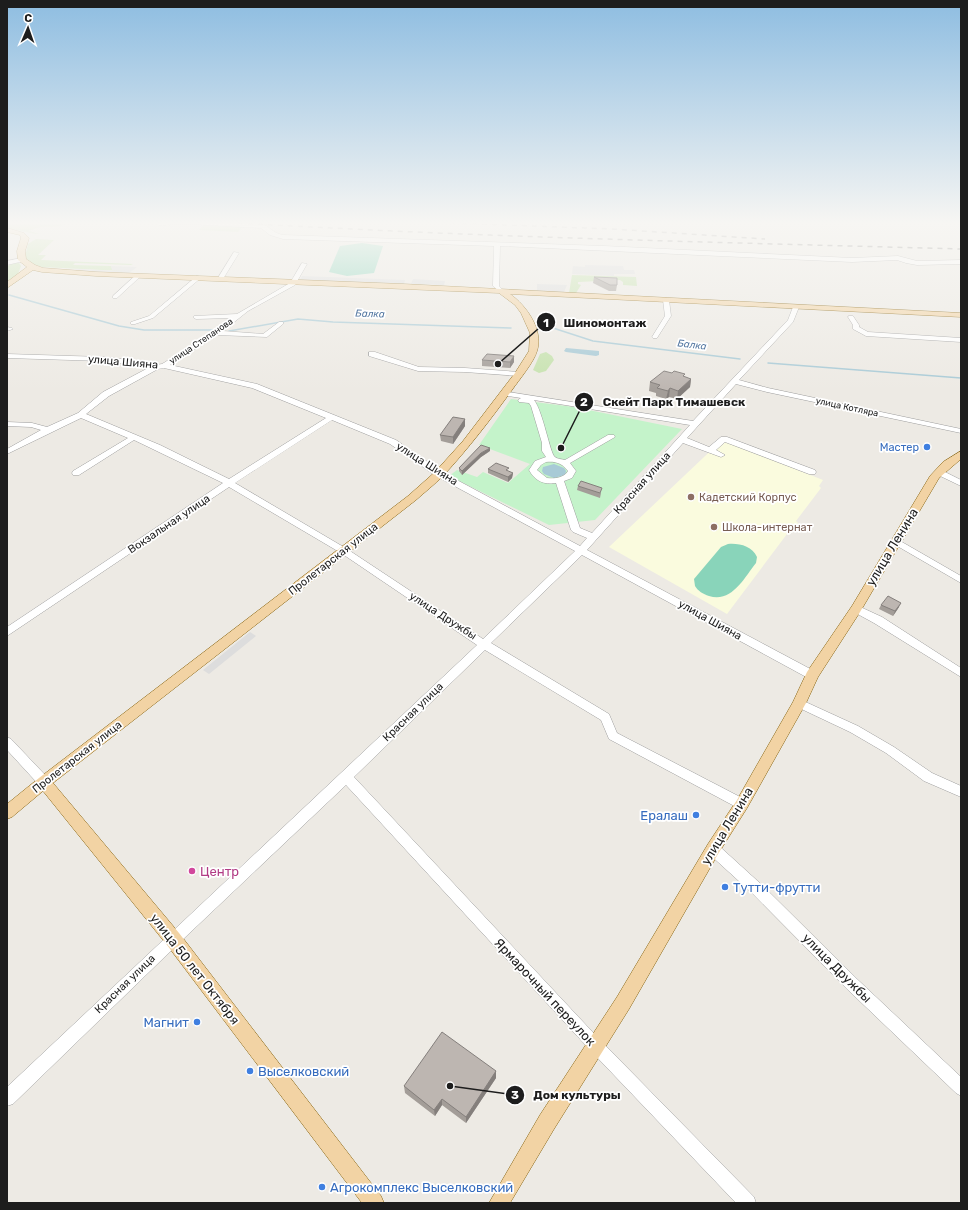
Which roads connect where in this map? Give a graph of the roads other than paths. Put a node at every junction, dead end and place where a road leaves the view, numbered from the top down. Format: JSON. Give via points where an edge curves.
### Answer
{"nodes":[{"id":1,"x":17,"y":277,"type":"edge"},
{"id":2,"x":136,"y":277,"type":"edge"},
{"id":3,"x":188,"y":277,"type":"edge"},
{"id":4,"x":297,"y":277,"type":"edge"},
{"id":5,"x":496,"y":277,"type":"edge"},
{"id":6,"x":199,"y":278,"type":"junction"},
{"id":7,"x":221,"y":278,"type":"joint"},
{"id":8,"x":295,"y":281,"type":"junction"},
{"id":9,"x":7,"y":286,"type":"edge"},
{"id":10,"x":501,"y":291,"type":"junction"},
{"id":11,"x":548,"y":294,"type":"junction"},
{"id":12,"x":114,"y":297,"type":"dead end"},
{"id":13,"x":666,"y":300,"type":"junction"},
{"id":14,"x":527,"y":305,"type":"junction"},
{"id":15,"x":796,"y":307,"type":"junction"},
{"id":16,"x":961,"y":315,"type":"edge"},
{"id":17,"x":238,"y":316,"type":"junction"},
{"id":18,"x":196,"y":317,"type":"dead end"},
{"id":19,"x":851,"y":317,"type":"dead end"},
{"id":20,"x":281,"y":323,"type":"dead end"},
{"id":21,"x":133,"y":324,"type":"dead end"},
{"id":22,"x":216,"y":333,"type":"junction"},
{"id":23,"x":655,"y":337,"type":"dead end"},
{"id":24,"x":961,"y":340,"type":"edge"},
{"id":25,"x":372,"y":354,"type":"dead end"},
{"id":26,"x":7,"y":356,"type":"edge"},
{"id":27,"x":160,"y":367,"type":"junction"},
{"id":28,"x":519,"y":374,"type":"junction"},
{"id":29,"x":734,"y":381,"type":"junction"},
{"id":30,"x":503,"y":395,"type":"junction"},
{"id":31,"x":81,"y":415,"type":"junction"},
{"id":32,"x":332,"y":417,"type":"junction"},
{"id":33,"x":7,"y":424,"type":"edge"},
{"id":34,"x":695,"y":424,"type":"junction"},
{"id":35,"x":48,"y":430,"type":"junction"},
{"id":36,"x":961,"y":431,"type":"edge"},
{"id":37,"x":134,"y":437,"type":"junction"},
{"id":38,"x":611,"y":437,"type":"dead end"},
{"id":39,"x":681,"y":440,"type":"junction"},
{"id":40,"x":710,"y":451,"type":"junction"},
{"id":41,"x":7,"y":452,"type":"edge"},
{"id":42,"x":961,"y":454,"type":"edge"},
{"id":43,"x":721,"y":455,"type":"dead end"},
{"id":44,"x":552,"y":459,"type":"junction"},
{"id":45,"x":565,"y":463,"type":"junction"},
{"id":46,"x":812,"y":472,"type":"dead end"},
{"id":47,"x":939,"y":472,"type":"junction"},
{"id":48,"x":76,"y":473,"type":"dead end"},
{"id":49,"x":439,"y":474,"type":"junction"},
{"id":50,"x":556,"y":481,"type":"junction"},
{"id":51,"x":229,"y":483,"type":"junction"},
{"id":52,"x":961,"y":483,"type":"edge"},
{"id":53,"x":593,"y":537,"type":"junction"},
{"id":54,"x":896,"y":541,"type":"junction"},
{"id":55,"x":569,"y":543,"type":"junction"},
{"id":56,"x":582,"y":550,"type":"junction"},
{"id":57,"x":344,"y":551,"type":"junction"},
{"id":58,"x":961,"y":580,"type":"edge"},
{"id":59,"x":856,"y":609,"type":"junction"},
{"id":60,"x":7,"y":632,"type":"edge"},
{"id":61,"x":484,"y":644,"type":"junction"},
{"id":62,"x":961,"y":673,"type":"edge"},
{"id":63,"x":812,"y":675,"type":"junction"},
{"id":64,"x":799,"y":703,"type":"junction"},
{"id":65,"x":7,"y":742,"type":"edge"},
{"id":66,"x":346,"y":777,"type":"junction"},
{"id":67,"x":44,"y":782,"type":"junction"},
{"id":68,"x":961,"y":792,"type":"edge"},
{"id":69,"x":742,"y":804,"type":"junction"},
{"id":70,"x":7,"y":813,"type":"edge"},
{"id":71,"x":713,"y":849,"type":"junction"},
{"id":72,"x":172,"y":939,"type":"junction"},
{"id":73,"x":596,"y":1046,"type":"junction"},
{"id":74,"x":961,"y":1088,"type":"edge"},
{"id":75,"x":7,"y":1098,"type":"edge"},
{"id":76,"x":374,"y":1203,"type":"edge"},
{"id":77,"x":499,"y":1203,"type":"edge"},
{"id":78,"x":748,"y":1203,"type":"edge"}],
"edges":[{"from":1,"to":9,"type":"main road"},
{"from":2,"to":12,"type":"street"},
{"from":3,"to":6,"type":"main road"},
{"from":4,"to":8,"type":"street"},
{"from":5,"to":10,"type":"street","via":[[496,286]]},
{"from":6,"to":7,"type":"main road"},
{"from":6,"to":21,"type":"street","via":[[150,317]]},
{"from":7,"to":8,"type":"main road"},
{"from":8,"to":10,"type":"main road"},
{"from":8,"to":17,"type":"street","name":"улица Степанова"},
{"from":10,"to":11,"type":"main road"},
{"from":10,"to":14,"type":"main road","name":"Пролетарская улица","via":[[522,306]]},
{"from":11,"to":13,"type":"main road"},
{"from":11,"to":14,"type":"main road","via":[[539,296]]},
{"from":13,"to":15,"type":"main road"},
{"from":13,"to":23,"type":"street","via":[[668,316]]},
{"from":14,"to":28,"type":"main road","name":"Пролетарская улица","via":[[534,333],[534,345]]},
{"from":15,"to":16,"type":"main road"},
{"from":15,"to":29,"type":"street","name":"Красная улица","via":[[791,321]]},
{"from":17,"to":18,"type":"street","name":"улица Степанова"},
{"from":17,"to":22,"type":"street","name":"улица Степанова"},
{"from":19,"to":24,"type":"street","via":[[855,328],[866,334]]},
{"from":20,"to":22,"type":"street","via":[[265,336]]},
{"from":22,"to":27,"type":"street","name":"улица Степанова"},
{"from":25,"to":28,"type":"street","via":[[418,369]]},
{"from":26,"to":27,"type":"street","name":"улица Шияна","via":[[103,359]]},
{"from":27,"to":31,"type":"street","name":"улица Степанова","via":[[106,394]]},
{"from":27,"to":32,"type":"street","name":"улица Шияна","via":[[254,386]]},
{"from":28,"to":30,"type":"main road","name":"Пролетарская улица"},
{"from":29,"to":34,"type":"street","name":"Красная улица"},
{"from":29,"to":36,"type":"street","name":"улица Котляра"},
{"from":30,"to":34,"type":"street"},
{"from":30,"to":44,"type":"street","via":[[531,401],[535,406],[546,451]]},
{"from":30,"to":49,"type":"main road","name":"Пролетарская улица"},
{"from":31,"to":35,"type":"street","name":"улица Степанова"},
{"from":31,"to":37,"type":"street","name":"улица Дружбы"},
{"from":32,"to":49,"type":"street","name":"улица Шияна","via":[[394,442]]},
{"from":32,"to":51,"type":"street","name":"Вокзальная улица"},
{"from":33,"to":35,"type":"street","via":[[32,425]]},
{"from":34,"to":39,"type":"street","name":"Красная улица"},
{"from":35,"to":41,"type":"street","name":"улица Степанова"},
{"from":37,"to":48,"type":"street"},
{"from":37,"to":51,"type":"street","name":"улица Дружбы"},
{"from":38,"to":45,"type":"street"},
{"from":39,"to":40,"type":"street"},
{"from":39,"to":53,"type":"street","name":"Красная улица"},
{"from":40,"to":43,"type":"street"},
{"from":40,"to":46,"type":"street","via":[[724,439]]},
{"from":42,"to":47,"type":"main road","name":"улица Ленина"},
{"from":44,"to":45,"type":"street"},
{"from":44,"to":50,"type":"street","via":[[542,460],[533,470],[539,478]]},
{"from":45,"to":50,"type":"street","via":[[572,470],[569,476]]},
{"from":47,"to":52,"type":"street"},
{"from":47,"to":54,"type":"main road","name":"улица Ленина"},
{"from":49,"to":55,"type":"street","name":"улица Шияна"},
{"from":49,"to":57,"type":"main road","name":"Пролетарская улица"},
{"from":50,"to":53,"type":"street","via":[[576,530]]},
{"from":50,"to":55,"type":"street","via":[[568,525],[575,538]]},
{"from":51,"to":57,"type":"street","name":"улица Дружбы"},
{"from":51,"to":60,"type":"street","name":"Вокзальная улица"},
{"from":53,"to":56,"type":"street","name":"Красная улица"},
{"from":54,"to":58,"type":"street"},
{"from":54,"to":59,"type":"main road","name":"улица Ленина"},
{"from":55,"to":56,"type":"street","name":"улица Шияна"},
{"from":56,"to":61,"type":"street","name":"Красная улица"},
{"from":56,"to":63,"type":"street","name":"улица Шияна"},
{"from":57,"to":61,"type":"street","name":"улица Дружбы"},
{"from":57,"to":67,"type":"main road","name":"Пролетарская улица"},
{"from":59,"to":62,"type":"street","via":[[878,620]]},
{"from":59,"to":63,"type":"main road","name":"улица Ленина"},
{"from":61,"to":66,"type":"street","name":"Красная улица"},
{"from":61,"to":69,"type":"street","name":"улица Дружбы","via":[[605,716],[613,736]]},
{"from":63,"to":64,"type":"main road","name":"улица Ленина"},
{"from":64,"to":68,"type":"street","via":[[854,729],[928,777]]},
{"from":64,"to":69,"type":"main road","name":"улица Ленина"},
{"from":65,"to":67,"type":"street","name":"улица 50 лет Октября"},
{"from":66,"to":72,"type":"street","name":"Красная улица"},
{"from":66,"to":73,"type":"street","name":"Ярмарочный переулок"},
{"from":67,"to":70,"type":"main road","name":"Пролетарская улица"},
{"from":67,"to":72,"type":"main road","name":"улица 50 лет Октября"},
{"from":69,"to":71,"type":"main road","name":"улица Ленина"},
{"from":71,"to":73,"type":"main road","name":"улица Ленина"},
{"from":71,"to":74,"type":"street","name":"улица Дружбы"},
{"from":72,"to":75,"type":"street","name":"Красная улица"},
{"from":72,"to":76,"type":"main road","name":"улица 50 лет Октября"},
{"from":73,"to":77,"type":"main road","name":"улица Ленина"},
{"from":73,"to":78,"type":"street","name":"Ярмарочный переулок"}]}
